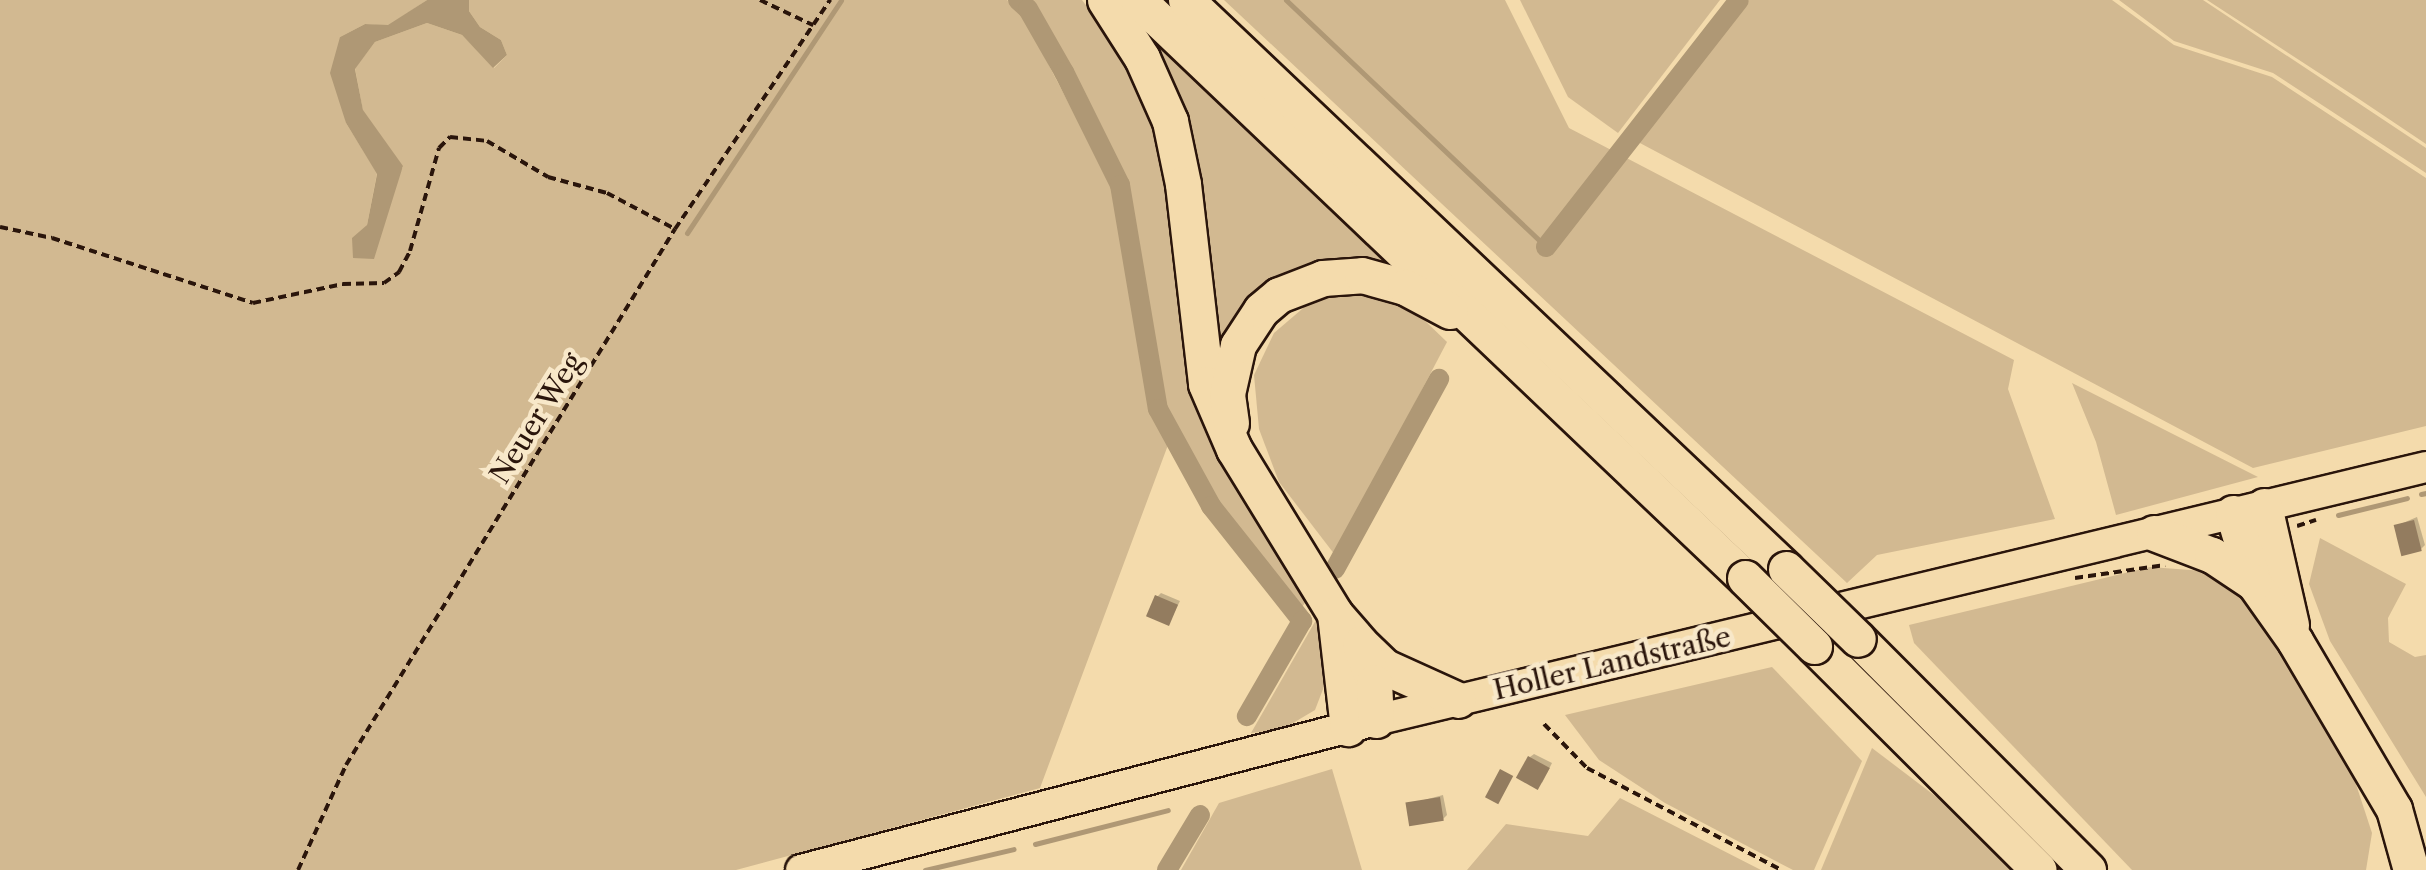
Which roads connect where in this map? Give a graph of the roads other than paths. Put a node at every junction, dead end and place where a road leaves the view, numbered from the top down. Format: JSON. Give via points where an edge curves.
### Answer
{"nodes":[{"id":1,"x":1105,"y":0,"type":"edge"},
{"id":2,"x":1138,"y":0,"type":"edge"},
{"id":3,"x":1186,"y":0,"type":"edge"},
{"id":4,"x":1478,"y":321,"type":"junction"},
{"id":5,"x":1234,"y":449,"type":"junction"},
{"id":6,"x":2426,"y":467,"type":"edge"},
{"id":7,"x":2249,"y":510,"type":"junction"},
{"id":8,"x":2154,"y":533,"type":"junction"},
{"id":9,"x":2254,"y":583,"type":"junction"},
{"id":10,"x":1335,"y":614,"type":"junction"},
{"id":11,"x":2295,"y":641,"type":"junction"},
{"id":12,"x":1360,"y":643,"type":"junction"},
{"id":13,"x":1458,"y":700,"type":"junction"},
{"id":14,"x":1362,"y":724,"type":"junction"},
{"id":15,"x":2380,"y":783,"type":"junction"},
{"id":16,"x":801,"y":870,"type":"edge"},
{"id":17,"x":2040,"y":870,"type":"edge"},
{"id":18,"x":2088,"y":870,"type":"edge"},
{"id":19,"x":2386,"y":870,"type":"edge"},
{"id":20,"x":2411,"y":870,"type":"edge"}],
"edges":[{"from":1,"to":5,"type":"highway","via":[[1142,58],[1170,121],[1184,184],[1206,384]]},
{"from":2,"to":4,"type":"highway"},
{"from":3,"to":18,"type":"highway","bridge":true,"via":[[1786,570]]},
{"from":4,"to":5,"type":"highway","via":[[1405,286],[1362,275],[1323,278],[1278,295],[1238,345],[1228,394]]},
{"from":4,"to":17,"type":"highway","bridge":true},
{"from":5,"to":10,"type":"highway"},
{"from":6,"to":7,"type":"main road","name":"Holler Landstraße"},
{"from":7,"to":8,"type":"main road","name":"Holler Landstraße"},
{"from":7,"to":9,"type":"highway"},
{"from":7,"to":11,"type":"highway"},
{"from":8,"to":9,"type":"highway","via":[[2212,555]]},
{"from":8,"to":13,"type":"main road","name":"Holler Landstraße"},
{"from":9,"to":11,"type":"highway"},
{"from":10,"to":12,"type":"highway"},
{"from":10,"to":14,"type":"highway"},
{"from":11,"to":15,"type":"highway"},
{"from":12,"to":13,"type":"highway","via":[[1385,667]]},
{"from":12,"to":14,"type":"highway","via":[[1374,682]]},
{"from":13,"to":14,"type":"main road","name":"Holler Landstraße"},
{"from":14,"to":16,"type":"main road","name":"Holler Landstraße"},
{"from":15,"to":19,"type":"highway"},
{"from":15,"to":20,"type":"highway"}]}
